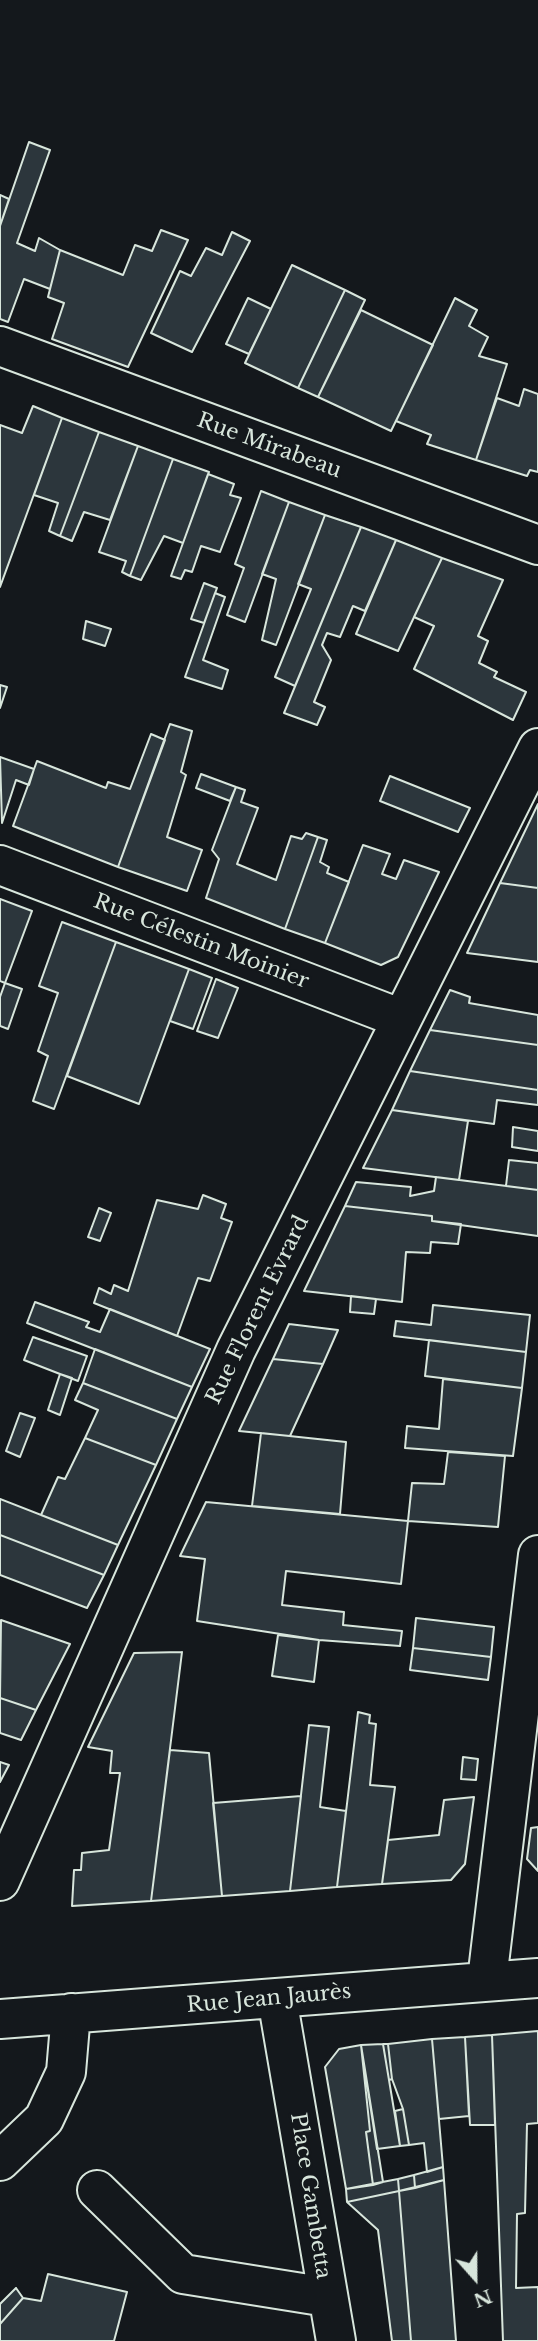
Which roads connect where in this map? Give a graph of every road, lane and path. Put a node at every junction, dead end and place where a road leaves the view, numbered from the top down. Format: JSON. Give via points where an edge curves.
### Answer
{"nodes":[{"id":1,"x":0,"y":346,"type":"edge"},
{"id":2,"x":538,"y":545,"type":"edge"},
{"id":3,"x":538,"y":748,"type":"edge"},
{"id":4,"x":0,"y":865,"type":"edge"},
{"id":5,"x":402,"y":1019,"type":"junction"},
{"id":6,"x":538,"y":1555,"type":"edge"},
{"id":7,"x":0,"y":1881,"type":"edge"},
{"id":8,"x":538,"y":1978,"type":"edge"},
{"id":9,"x":487,"y":1980,"type":"junction"},
{"id":10,"x":277,"y":1998,"type":"junction"},
{"id":11,"x":71,"y":2013,"type":"junction"},
{"id":12,"x":0,"y":2019,"type":"edge"},
{"id":13,"x":0,"y":2161,"type":"edge"},
{"id":14,"x":97,"y":2190,"type":"dead end"},
{"id":15,"x":327,"y":2297,"type":"junction"},
{"id":16,"x":336,"y":2341,"type":"edge"}],
"edges":[{"from":1,"to":2,"type":"street","name":"Rue Mirabeau"},
{"from":3,"to":5,"type":"street","name":"Rue Florent Evrard"},
{"from":4,"to":5,"type":"street","name":"Rue Célestin Moinier"},
{"from":5,"to":7,"type":"street","name":"Rue Florent Evrard","via":[[236,1350]]},
{"from":6,"to":9,"type":"street"},
{"from":8,"to":9,"type":"street","name":"Rue Jean Jaurès"},
{"from":9,"to":10,"type":"street","name":"Rue Jean Jaurès"},
{"from":10,"to":11,"type":"street","name":"Rue Jean Jaurès"},
{"from":10,"to":15,"type":"street","name":"Place Gambetta"},
{"from":11,"to":12,"type":"street","name":"Rue Jean Jaurès"},
{"from":11,"to":13,"type":"street","via":[[66,2071],[44,2119]]},
{"from":14,"to":15,"type":"street","name":"Place Gambetta","via":[[183,2274]]},
{"from":15,"to":16,"type":"street"}]}
